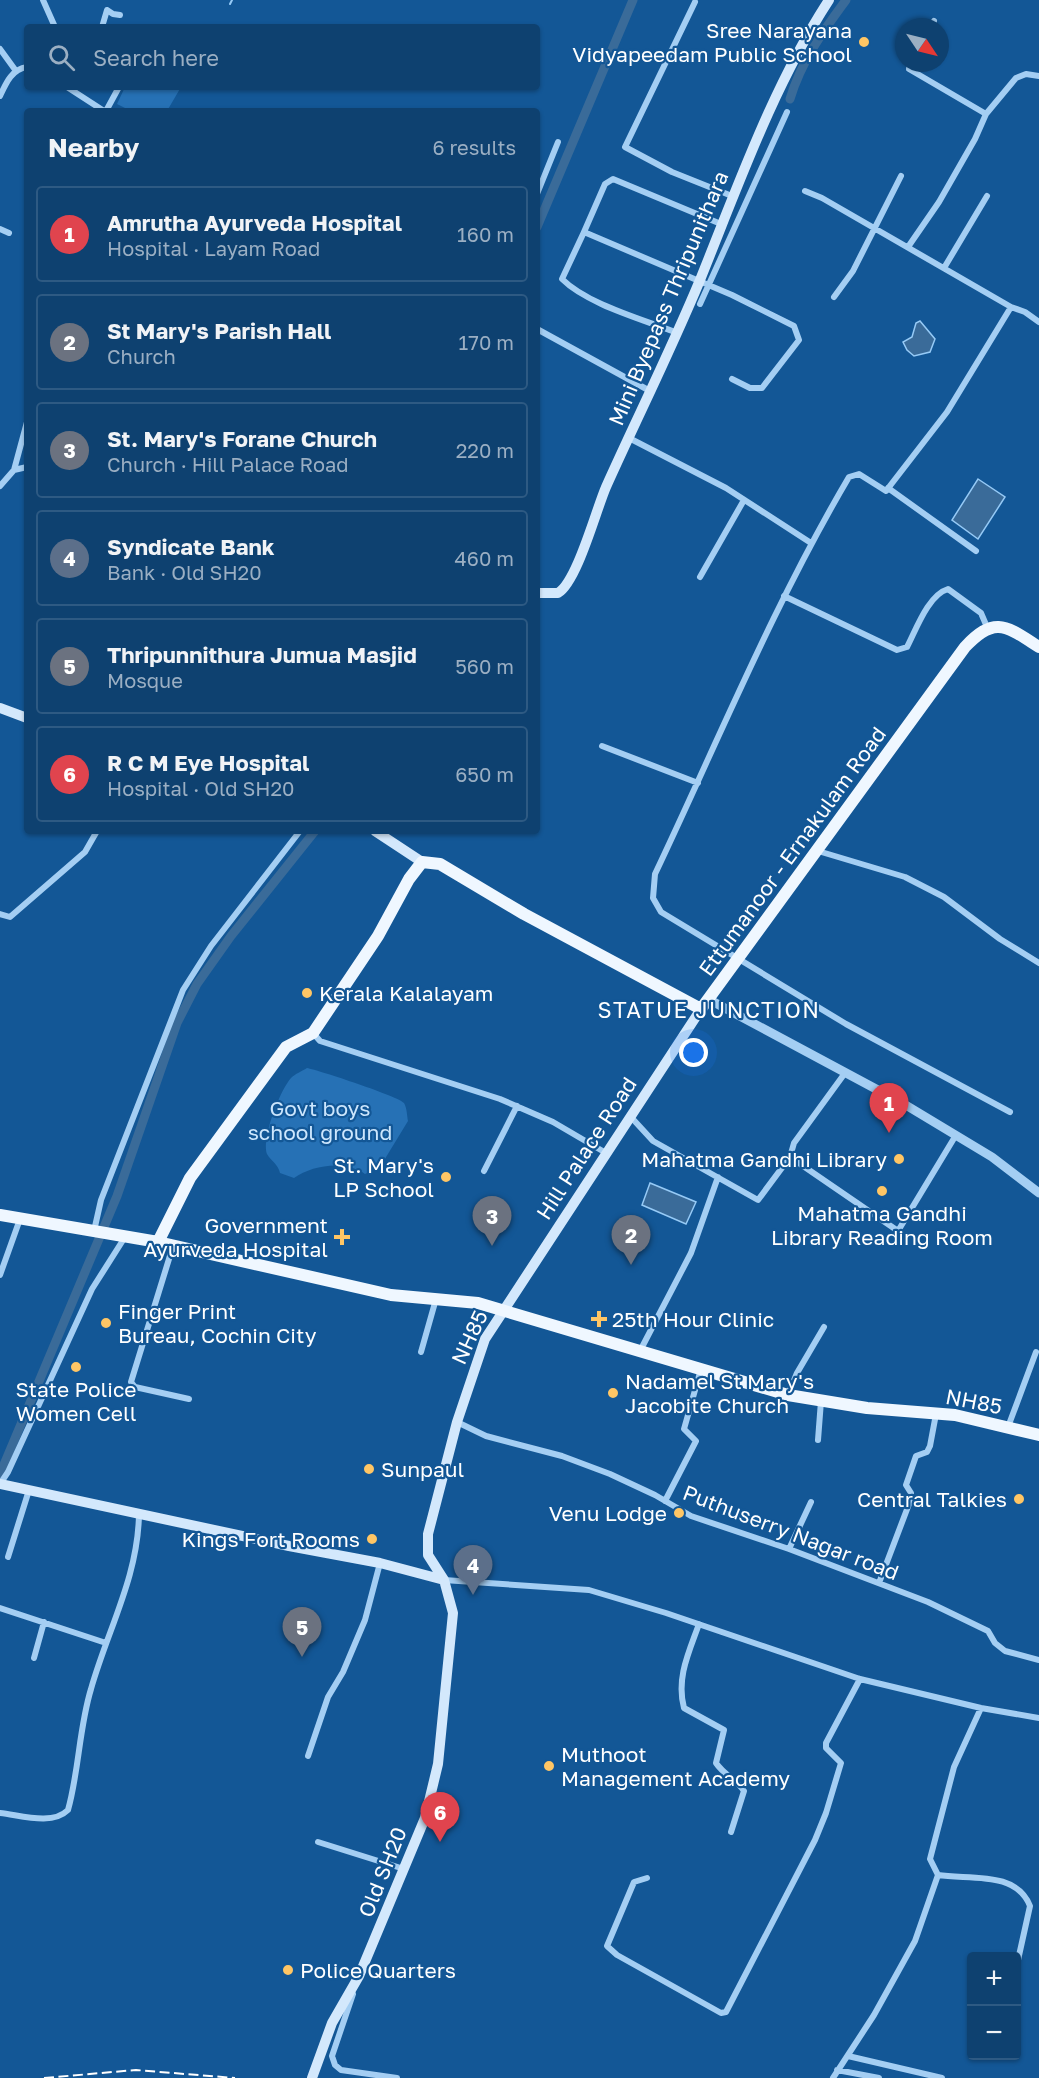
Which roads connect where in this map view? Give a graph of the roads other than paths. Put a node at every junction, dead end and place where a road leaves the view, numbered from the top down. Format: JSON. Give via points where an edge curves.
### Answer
{"nodes":[{"id":1,"x":43,"y":0,"type":"edge"},
{"id":2,"x":829,"y":0,"type":"edge"},
{"id":3,"x":695,"y":2,"type":"dead end"},
{"id":4,"x":120,"y":15,"type":"dead end"},
{"id":5,"x":54,"y":24,"type":"edge"},
{"id":6,"x":103,"y":24,"type":"edge"},
{"id":7,"x":0,"y":49,"type":"edge"},
{"id":8,"x":24,"y":68,"type":"edge"},
{"id":9,"x":16,"y":71,"type":"junction"},
{"id":10,"x":913,"y":72,"type":"edge"},
{"id":11,"x":1039,"y":76,"type":"edge"},
{"id":12,"x":73,"y":90,"type":"edge"},
{"id":13,"x":116,"y":90,"type":"edge"},
{"id":14,"x":0,"y":96,"type":"edge"},
{"id":15,"x":100,"y":108,"type":"edge"},
{"id":16,"x":107,"y":108,"type":"edge"},
{"id":17,"x":787,"y":112,"type":"dead end"},
{"id":18,"x":986,"y":114,"type":"junction"},
{"id":19,"x":558,"y":142,"type":"dead end"},
{"id":20,"x":901,"y":176,"type":"dead end"},
{"id":21,"x":540,"y":187,"type":"edge"},
{"id":22,"x":805,"y":191,"type":"dead end"},
{"id":23,"x":732,"y":196,"type":"junction"},
{"id":24,"x":987,"y":196,"type":"dead end"},
{"id":25,"x":723,"y":220,"type":"junction"},
{"id":26,"x":736,"y":222,"type":"junction"},
{"id":27,"x":0,"y":229,"type":"edge"},
{"id":28,"x":873,"y":229,"type":"junction"},
{"id":29,"x":584,"y":232,"type":"junction"},
{"id":30,"x":9,"y":233,"type":"dead end"},
{"id":31,"x":908,"y":247,"type":"junction"},
{"id":32,"x":944,"y":268,"type":"junction"},
{"id":33,"x":704,"y":283,"type":"junction"},
{"id":34,"x":834,"y":297,"type":"dead end"},
{"id":35,"x":700,"y":304,"type":"dead end"},
{"id":36,"x":1011,"y":307,"type":"junction"},
{"id":37,"x":1039,"y":322,"type":"edge"},
{"id":38,"x":540,"y":331,"type":"edge"},
{"id":39,"x":675,"y":332,"type":"junction"},
{"id":40,"x":732,"y":379,"type":"dead end"},
{"id":41,"x":650,"y":391,"type":"junction"},
{"id":42,"x":24,"y":433,"type":"edge"},
{"id":43,"x":629,"y":438,"type":"junction"},
{"id":44,"x":24,"y":468,"type":"edge"},
{"id":45,"x":14,"y":470,"type":"junction"},
{"id":46,"x":0,"y":486,"type":"edge"},
{"id":47,"x":888,"y":488,"type":"junction"},
{"id":48,"x":744,"y":500,"type":"junction"},
{"id":49,"x":811,"y":543,"type":"junction"},
{"id":50,"x":976,"y":551,"type":"dead end"},
{"id":51,"x":700,"y":577,"type":"dead end"},
{"id":52,"x":540,"y":593,"type":"edge"},
{"id":53,"x":784,"y":596,"type":"junction"},
{"id":54,"x":987,"y":627,"type":"junction"},
{"id":55,"x":1039,"y":647,"type":"edge"},
{"id":56,"x":0,"y":708,"type":"edge"},
{"id":57,"x":24,"y":717,"type":"edge"},
{"id":58,"x":602,"y":746,"type":"dead end"},
{"id":59,"x":698,"y":783,"type":"junction"},
{"id":60,"x":95,"y":834,"type":"edge"},
{"id":61,"x":298,"y":834,"type":"edge"},
{"id":62,"x":380,"y":834,"type":"edge"},
{"id":63,"x":818,"y":851,"type":"junction"},
{"id":64,"x":422,"y":862,"type":"junction"},
{"id":65,"x":0,"y":914,"type":"edge"},
{"id":66,"x":737,"y":960,"type":"junction"},
{"id":67,"x":1039,"y":963,"type":"edge"},
{"id":68,"x":704,"y":1004,"type":"junction"},
{"id":69,"x":313,"y":1033,"type":"junction"},
{"id":70,"x":845,"y":1072,"type":"junction"},
{"id":71,"x":517,"y":1106,"type":"junction"},
{"id":72,"x":1010,"y":1112,"type":"dead end"},
{"id":73,"x":630,"y":1116,"type":"junction"},
{"id":74,"x":956,"y":1136,"type":"junction"},
{"id":75,"x":606,"y":1153,"type":"junction"},
{"id":76,"x":790,"y":1156,"type":"junction"},
{"id":77,"x":484,"y":1171,"type":"dead end"},
{"id":78,"x":718,"y":1177,"type":"junction"},
{"id":79,"x":1039,"y":1193,"type":"edge"},
{"id":80,"x":0,"y":1215,"type":"edge"},
{"id":81,"x":20,"y":1220,"type":"junction"},
{"id":82,"x":94,"y":1232,"type":"junction"},
{"id":83,"x":119,"y":1236,"type":"junction"},
{"id":84,"x":158,"y":1242,"type":"junction"},
{"id":85,"x":173,"y":1246,"type":"junction"},
{"id":86,"x":0,"y":1275,"type":"edge"},
{"id":87,"x":436,"y":1298,"type":"junction"},
{"id":88,"x":504,"y":1309,"type":"junction"},
{"id":89,"x":824,"y":1327,"type":"dead end"},
{"id":90,"x":640,"y":1351,"type":"junction"},
{"id":91,"x":421,"y":1352,"type":"dead end"},
{"id":92,"x":1036,"y":1352,"type":"dead end"},
{"id":93,"x":701,"y":1370,"type":"junction"},
{"id":94,"x":788,"y":1395,"type":"junction"},
{"id":95,"x":189,"y":1399,"type":"dead end"},
{"id":96,"x":821,"y":1401,"type":"junction"},
{"id":97,"x":936,"y":1413,"type":"junction"},
{"id":98,"x":457,"y":1422,"type":"junction"},
{"id":99,"x":1008,"y":1428,"type":"junction"},
{"id":100,"x":1039,"y":1435,"type":"edge"},
{"id":101,"x":818,"y":1440,"type":"dead end"},
{"id":102,"x":0,"y":1484,"type":"edge"},
{"id":103,"x":29,"y":1490,"type":"junction"},
{"id":104,"x":665,"y":1500,"type":"junction"},
{"id":105,"x":811,"y":1502,"type":"dead end"},
{"id":106,"x":139,"y":1514,"type":"junction"},
{"id":107,"x":789,"y":1549,"type":"junction"},
{"id":108,"x":8,"y":1557,"type":"dead end"},
{"id":109,"x":380,"y":1563,"type":"junction"},
{"id":110,"x":444,"y":1580,"type":"junction"},
{"id":111,"x":879,"y":1583,"type":"junction"},
{"id":112,"x":449,"y":1598,"type":"joint"},
{"id":113,"x":0,"y":1608,"type":"edge"},
{"id":114,"x":44,"y":1622,"type":"junction"},
{"id":115,"x":699,"y":1624,"type":"junction"},
{"id":116,"x":105,"y":1643,"type":"junction"},
{"id":117,"x":34,"y":1658,"type":"dead end"},
{"id":118,"x":1039,"y":1660,"type":"edge"},
{"id":119,"x":860,"y":1679,"type":"junction"},
{"id":120,"x":981,"y":1708,"type":"junction"},
{"id":121,"x":1039,"y":1718,"type":"edge"},
{"id":122,"x":308,"y":1756,"type":"dead end"},
{"id":123,"x":0,"y":1813,"type":"edge"},
{"id":124,"x":730,"y":1832,"type":"dead end"},
{"id":125,"x":318,"y":1842,"type":"dead end"},
{"id":126,"x":404,"y":1869,"type":"junction"},
{"id":127,"x":938,"y":1875,"type":"junction"},
{"id":128,"x":647,"y":1878,"type":"dead end"},
{"id":129,"x":1021,"y":1952,"type":"edge"},
{"id":130,"x":359,"y":1977,"type":"junction"},
{"id":131,"x":848,"y":2056,"type":"junction"},
{"id":132,"x":837,"y":2070,"type":"junction"},
{"id":133,"x":312,"y":2078,"type":"edge"},
{"id":134,"x":397,"y":2078,"type":"edge"},
{"id":135,"x":833,"y":2078,"type":"edge"},
{"id":136,"x":879,"y":2078,"type":"edge"},
{"id":137,"x":942,"y":2078,"type":"edge"}],
"edges":[{"from":1,"to":5,"type":"street"},
{"from":2,"to":23,"type":"main road","name":"Mini Byepass Thripunithara","via":[[794,62]]},
{"from":3,"to":23,"type":"street","via":[[625,147],[672,172]]},
{"from":4,"to":6,"type":"street","via":[[107,10]]},
{"from":7,"to":9,"type":"street"},
{"from":8,"to":9,"type":"street"},
{"from":9,"to":14,"type":"street"},
{"from":10,"to":18,"type":"street"},
{"from":11,"to":18,"type":"street","via":[[1026,74],[1016,78]]},
{"from":12,"to":15,"type":"street"},
{"from":13,"to":16,"type":"street"},
{"from":17,"to":26,"type":"street"},
{"from":18,"to":31,"type":"street","via":[[939,202]]},
{"from":19,"to":21,"type":"street"},
{"from":20,"to":28,"type":"street"},
{"from":22,"to":28,"type":"street"},
{"from":23,"to":25,"type":"main road","name":"Mini Byepass Thripunithara"},
{"from":24,"to":32,"type":"street"},
{"from":25,"to":26,"type":"street"},
{"from":25,"to":29,"type":"street","via":[[613,179],[605,184]]},
{"from":25,"to":33,"type":"main road","name":"Mini Byepass Thripunithara"},
{"from":26,"to":33,"type":"street"},
{"from":27,"to":30,"type":"street"},
{"from":28,"to":31,"type":"street"},
{"from":28,"to":34,"type":"street","via":[[853,271]]},
{"from":29,"to":33,"type":"street"},
{"from":29,"to":39,"type":"street","via":[[562,279],[598,301]]},
{"from":31,"to":32,"type":"street"},
{"from":32,"to":36,"type":"street"},
{"from":33,"to":35,"type":"street"},
{"from":33,"to":39,"type":"main road","name":"Mini Byepass Thripunithara"},
{"from":33,"to":40,"type":"street","via":[[783,319],[794,326],[799,340],[762,388],[750,388]]},
{"from":36,"to":37,"type":"street"},
{"from":36,"to":47,"type":"street","via":[[947,412]]},
{"from":38,"to":41,"type":"street"},
{"from":39,"to":41,"type":"main road","name":"Mini Byepass Thripunithara"},
{"from":41,"to":43,"type":"main road","name":"Mini Byepass Thripunithara"},
{"from":42,"to":45,"type":"street"},
{"from":43,"to":48,"type":"street"},
{"from":43,"to":52,"type":"main road","name":"Mini Byepass Thripunithara","via":[[567,586],[558,593]]},
{"from":44,"to":45,"type":"street"},
{"from":45,"to":46,"type":"street"},
{"from":47,"to":49,"type":"street","via":[[886,491],[859,474],[849,477]]},
{"from":47,"to":50,"type":"street"},
{"from":48,"to":49,"type":"street"},
{"from":48,"to":51,"type":"street"},
{"from":49,"to":53,"type":"street"},
{"from":53,"to":54,"type":"street","via":[[897,650],[907,647],[932,602],[948,589],[981,613]]},
{"from":53,"to":59,"type":"street"},
{"from":54,"to":55,"type":"main road","via":[[1006,627]]},
{"from":54,"to":63,"type":"main road","name":"Ettumanoor - Ernakulam Road","via":[[964,647]]},
{"from":56,"to":57,"type":"main road"},
{"from":58,"to":59,"type":"street"},
{"from":59,"to":66,"type":"street","via":[[655,874],[653,898],[661,912]]},
{"from":60,"to":65,"type":"street","via":[[85,852],[10,917]]},
{"from":61,"to":82,"type":"street","via":[[211,946],[183,990],[101,1200]]},
{"from":62,"to":64,"type":"main road"},
{"from":63,"to":66,"type":"main road","name":"Ettumanoor - Ernakulam Road"},
{"from":63,"to":67,"type":"street","via":[[905,878],[944,897]]},
{"from":64,"to":68,"type":"main road","name":"Ettumanoor - Ernakulam Road","via":[[440,864],[524,914]]},
{"from":64,"to":69,"type":"main road"},
{"from":66,"to":68,"type":"main road","name":"Ettumanoor - Ernakulam Road"},
{"from":66,"to":72,"type":"street"},
{"from":68,"to":70,"type":"street"},
{"from":68,"to":73,"type":"main road","name":"Hill Palace Road"},
{"from":69,"to":71,"type":"street","via":[[320,1041]]},
{"from":69,"to":84,"type":"main road","via":[[286,1047],[190,1178]]},
{"from":70,"to":74,"type":"street"},
{"from":70,"to":76,"type":"street","via":[[794,1143]]},
{"from":71,"to":75,"type":"street"},
{"from":71,"to":77,"type":"street"},
{"from":73,"to":75,"type":"main road","name":"Hill Palace Road"},
{"from":73,"to":78,"type":"street","via":[[654,1141]]},
{"from":74,"to":76,"type":"street","via":[[898,1232]]},
{"from":74,"to":79,"type":"street","via":[[992,1157]]},
{"from":75,"to":88,"type":"main road","name":"Hill Palace Road"},
{"from":76,"to":78,"type":"street","via":[[758,1200]]},
{"from":78,"to":90,"type":"street","via":[[691,1253]]},
{"from":80,"to":81,"type":"main road"},
{"from":81,"to":82,"type":"main road"},
{"from":81,"to":86,"type":"street"},
{"from":82,"to":83,"type":"main road"},
{"from":83,"to":84,"type":"main road"},
{"from":83,"to":102,"type":"street"},
{"from":84,"to":85,"type":"main road"},
{"from":85,"to":87,"type":"main road","via":[[391,1295]]},
{"from":85,"to":95,"type":"street","via":[[131,1382],[135,1387]]},
{"from":87,"to":88,"type":"main road"},
{"from":87,"to":91,"type":"street"},
{"from":88,"to":90,"type":"main road","name":"NH85","number":"NH85"},
{"from":88,"to":98,"type":"main road","name":"NH85","number":"NH85","via":[[485,1339]]},
{"from":89,"to":94,"type":"street"},
{"from":90,"to":93,"type":"main road","name":"NH85","number":"NH85"},
{"from":92,"to":99,"type":"street"},
{"from":93,"to":94,"type":"main road","name":"NH85","number":"NH85"},
{"from":93,"to":104,"type":"street","via":[[684,1429],[696,1441]]},
{"from":94,"to":96,"type":"main road","name":"NH85","number":"NH85"},
{"from":96,"to":97,"type":"main road","name":"NH85","number":"NH85"},
{"from":96,"to":101,"type":"street"},
{"from":97,"to":99,"type":"main road","name":"NH85","number":"NH85"},
{"from":97,"to":111,"type":"street","via":[[930,1446],[927,1452],[916,1456],[910,1469],[906,1485],[912,1492],[909,1504]]},
{"from":98,"to":104,"type":"street","name":"Puthuserry Nagar road","via":[[486,1436],[562,1456]]},
{"from":98,"to":110,"type":"main road","name":"NH85","number":"NH85","via":[[428,1534],[428,1555]]},
{"from":99,"to":100,"type":"main road","name":"NH85","number":"NH85"},
{"from":102,"to":103,"type":"main road"},
{"from":103,"to":106,"type":"main road"},
{"from":103,"to":108,"type":"street"},
{"from":104,"to":107,"type":"street","name":"Puthuserry Nagar road","via":[[690,1515]]},
{"from":105,"to":107,"type":"street"},
{"from":106,"to":109,"type":"main road"},
{"from":106,"to":116,"type":"street","via":[[134,1564]]},
{"from":107,"to":111,"type":"street","name":"Puthuserry Nagar road"},
{"from":109,"to":110,"type":"main road"},
{"from":109,"to":122,"type":"street","via":[[365,1620],[328,1697]]},
{"from":110,"to":112,"type":"main road","name":"NH85","number":"NH85"},
{"from":110,"to":115,"type":"street","via":[[589,1590]]},
{"from":111,"to":118,"type":"street","name":"Puthuserry Nagar road","via":[[988,1630],[1005,1651]]},
{"from":112,"to":126,"type":"main road","name":"Old SH20","via":[[452,1641],[438,1764],[425,1818]]},
{"from":113,"to":114,"type":"street"},
{"from":114,"to":116,"type":"street"},
{"from":114,"to":117,"type":"street"},
{"from":115,"to":119,"type":"street"},
{"from":115,"to":124,"type":"street","via":[[683,1668],[682,1700],[684,1708],[724,1730],[716,1763],[744,1791]]},
{"from":116,"to":123,"type":"street","via":[[90,1690],[68,1810],[45,1818]]},
{"from":119,"to":120,"type":"street"},
{"from":119,"to":128,"type":"street","via":[[826,1743],[826,1749],[841,1763],[826,1813],[726,2012],[721,2013],[607,1946],[634,1882]]},
{"from":120,"to":121,"type":"street"},
{"from":120,"to":127,"type":"street","via":[[954,1767],[930,1858]]},
{"from":125,"to":126,"type":"street"},
{"from":126,"to":130,"type":"main road","name":"Old SH20"},
{"from":127,"to":129,"type":"street","via":[[991,1878],[1010,1885],[1027,1899],[1030,1906]]},
{"from":127,"to":131,"type":"street","via":[[915,1941]]},
{"from":130,"to":133,"type":"main road","name":"Old SH20","via":[[332,2023]]},
{"from":130,"to":134,"type":"street","via":[[332,2056],[335,2065],[341,2070]]},
{"from":131,"to":132,"type":"street"},
{"from":131,"to":137,"type":"street"},
{"from":132,"to":135,"type":"street"},
{"from":132,"to":136,"type":"street"}]}
